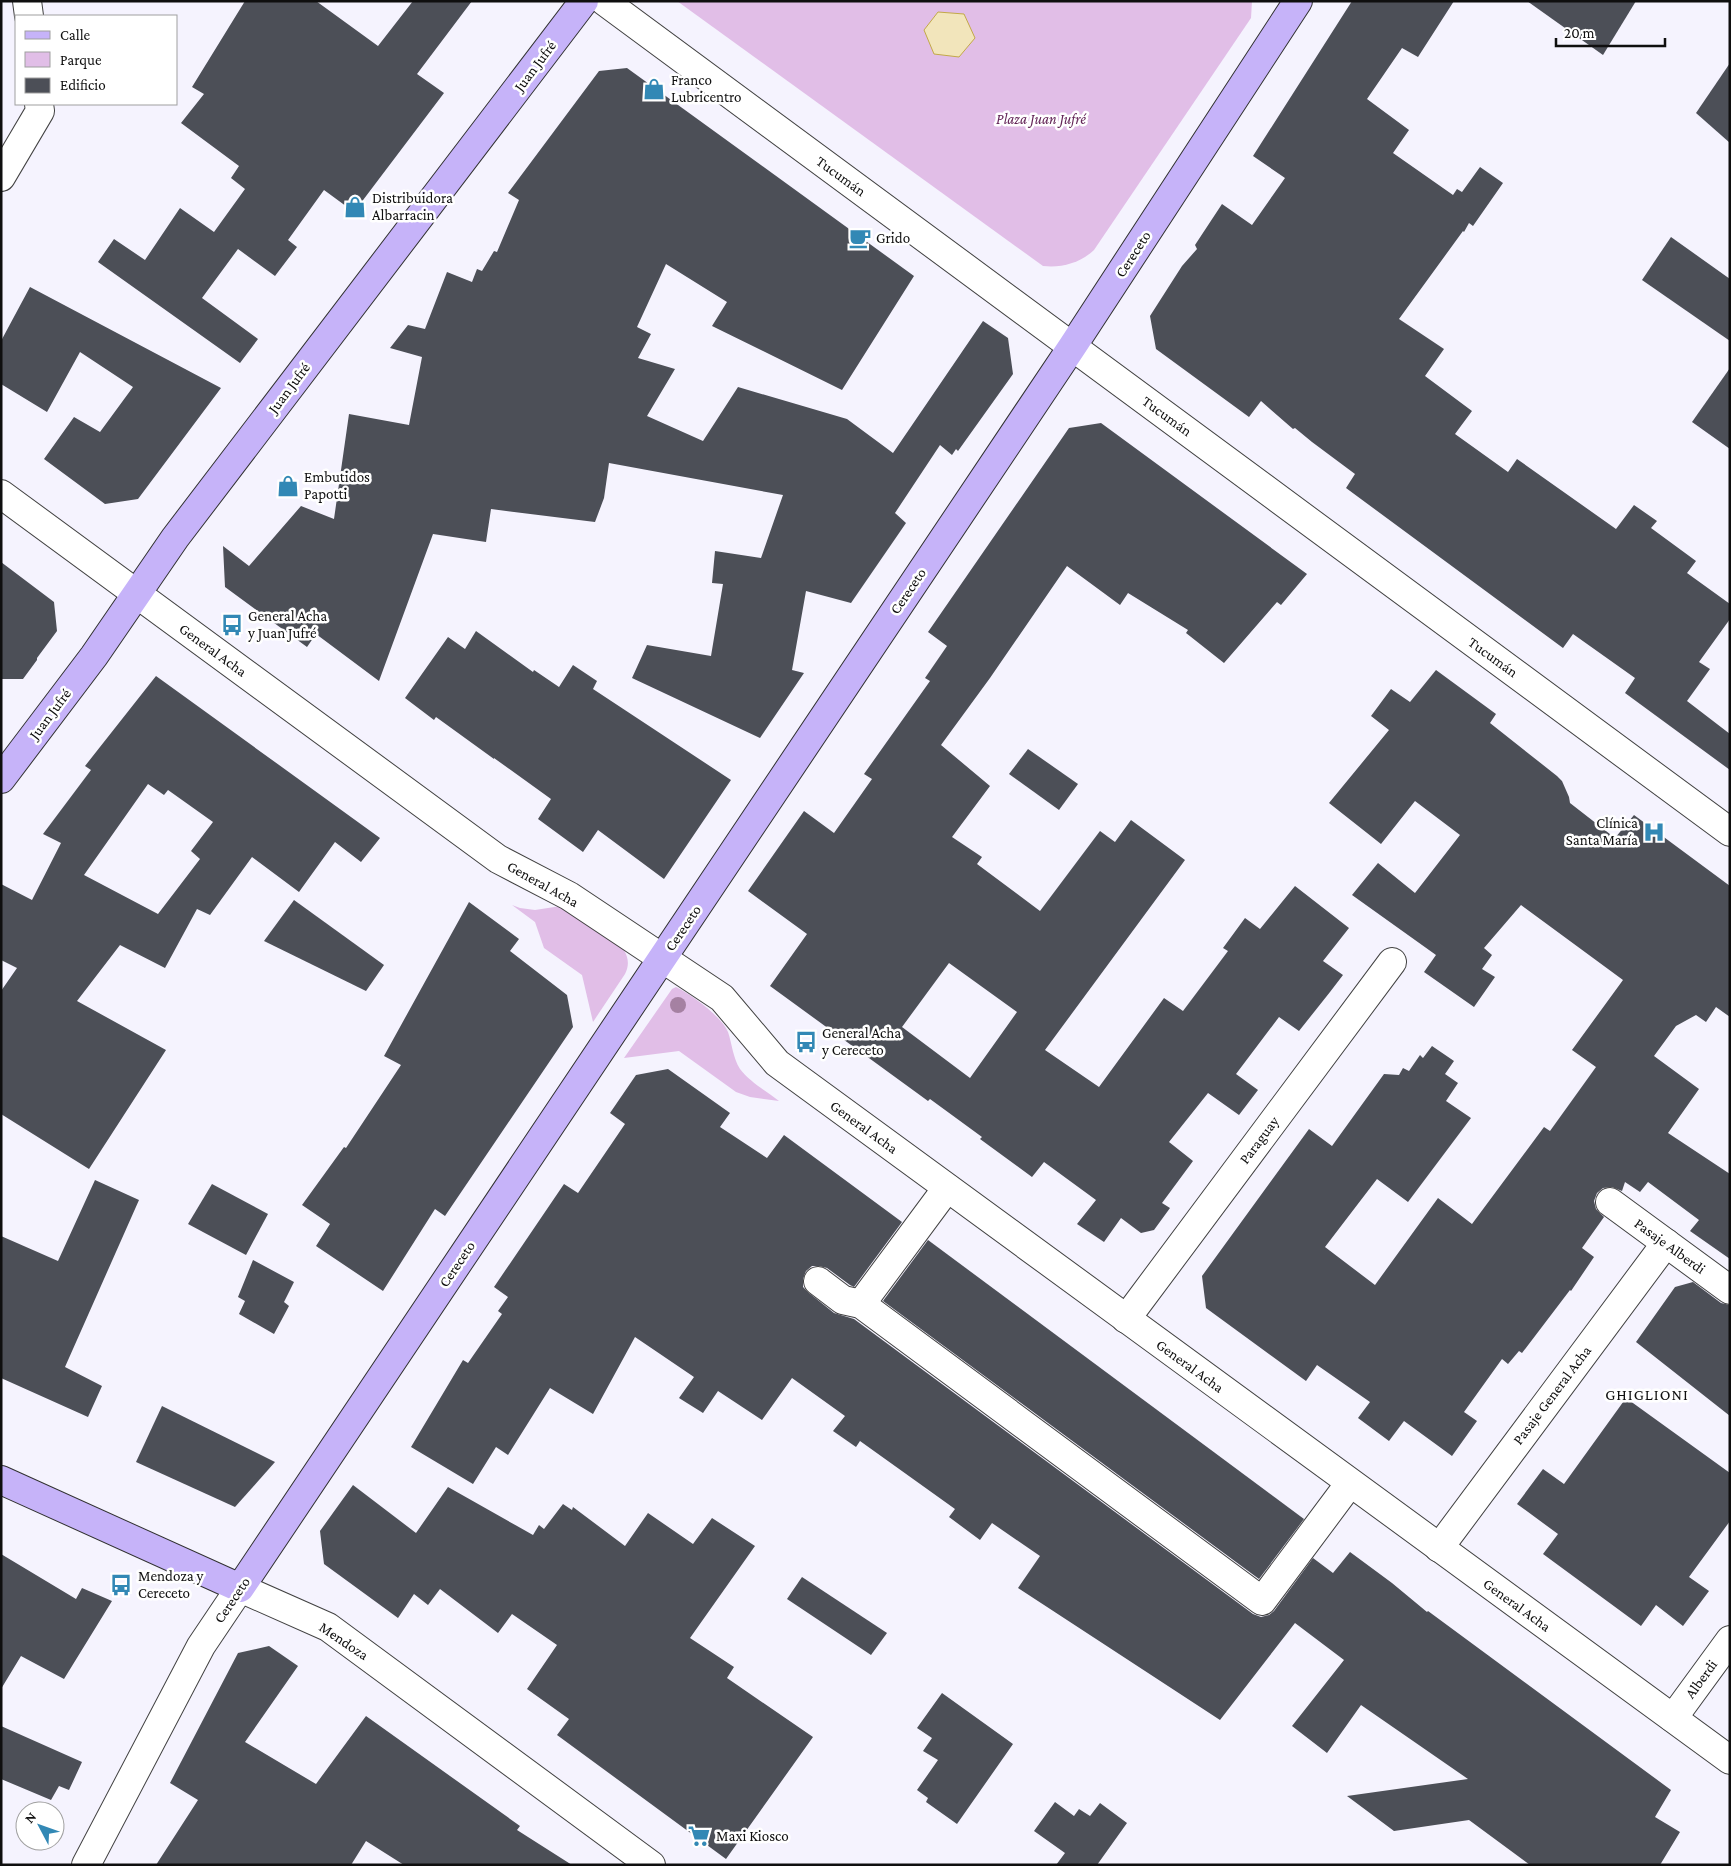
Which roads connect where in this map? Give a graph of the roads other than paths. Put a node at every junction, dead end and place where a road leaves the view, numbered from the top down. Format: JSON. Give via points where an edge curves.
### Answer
{"nodes":[{"id":1,"x":27,"y":1,"type":"edge"},
{"id":2,"x":584,"y":1,"type":"edge"},
{"id":3,"x":604,"y":1,"type":"edge"},
{"id":4,"x":1298,"y":1,"type":"edge"},
{"id":5,"x":29,"y":15,"type":"edge"},
{"id":6,"x":39,"y":105,"type":"edge"},
{"id":7,"x":1,"y":177,"type":"edge"},
{"id":8,"x":1072,"y":347,"type":"junction"},
{"id":9,"x":1,"y":494,"type":"edge"},
{"id":10,"x":137,"y":594,"type":"junction"},
{"id":11,"x":1,"y":779,"type":"edge"},
{"id":12,"x":1730,"y":832,"type":"edge"},
{"id":13,"x":662,"y":958,"type":"junction"},
{"id":14,"x":1392,"y":962,"type":"dead end"},
{"id":15,"x":947,"y":1188,"type":"junction"},
{"id":16,"x":1610,"y":1202,"type":"dead end"},
{"id":17,"x":1666,"y":1243,"type":"junction"},
{"id":18,"x":818,"y":1281,"type":"dead end"},
{"id":19,"x":1730,"y":1290,"type":"edge"},
{"id":20,"x":861,"y":1304,"type":"junction"},
{"id":21,"x":1126,"y":1319,"type":"junction"},
{"id":22,"x":1,"y":1480,"type":"edge"},
{"id":23,"x":1350,"y":1483,"type":"junction"},
{"id":24,"x":1439,"y":1548,"type":"junction"},
{"id":25,"x":240,"y":1588,"type":"junction"},
{"id":26,"x":1730,"y":1640,"type":"edge"},
{"id":27,"x":1672,"y":1718,"type":"junction"},
{"id":28,"x":1730,"y":1760,"type":"edge"},
{"id":29,"x":86,"y":1865,"type":"edge"},
{"id":30,"x":651,"y":1865,"type":"edge"}],
"edges":[{"from":1,"to":5,"type":"street"},
{"from":2,"to":10,"type":"main road","name":"Juan Jufré","via":[[175,538]]},
{"from":3,"to":8,"type":"street","name":"Tucumán"},
{"from":4,"to":8,"type":"main road","name":"Cereceto"},
{"from":6,"to":7,"type":"street","via":[[40,111]]},
{"from":8,"to":12,"type":"street","name":"Tucumán"},
{"from":8,"to":13,"type":"main road","name":"Cereceto"},
{"from":9,"to":10,"type":"street","name":"General Acha"},
{"from":10,"to":11,"type":"main road","name":"Juan Jufré"},
{"from":10,"to":13,"type":"street","name":"General Acha","via":[[498,859],[569,896]]},
{"from":13,"to":15,"type":"street","name":"General Acha","via":[[722,998],[777,1063]]},
{"from":13,"to":25,"type":"main road","name":"Cereceto"},
{"from":14,"to":21,"type":"street","name":"Paraguay"},
{"from":15,"to":20,"type":"street"},
{"from":15,"to":21,"type":"street","name":"General Acha"},
{"from":16,"to":17,"type":"street","name":"Pasaje Alberdi"},
{"from":17,"to":19,"type":"street","name":"Pasaje Alberdi"},
{"from":17,"to":24,"type":"street","name":"Pasaje General Acha"},
{"from":18,"to":20,"type":"street","via":[[843,1300]]},
{"from":20,"to":23,"type":"street","via":[[1262,1601]]},
{"from":21,"to":23,"type":"street","name":"General Acha"},
{"from":22,"to":25,"type":"main road","name":"Mendoza"},
{"from":23,"to":24,"type":"street","name":"General Acha"},
{"from":24,"to":27,"type":"street","name":"General Acha"},
{"from":25,"to":29,"type":"street","name":"Cereceto","via":[[201,1646]]},
{"from":25,"to":30,"type":"street","name":"Mendoza","via":[[328,1627]]},
{"from":26,"to":27,"type":"street","name":"Alberdi"},
{"from":27,"to":28,"type":"street","name":"General Acha"}]}
